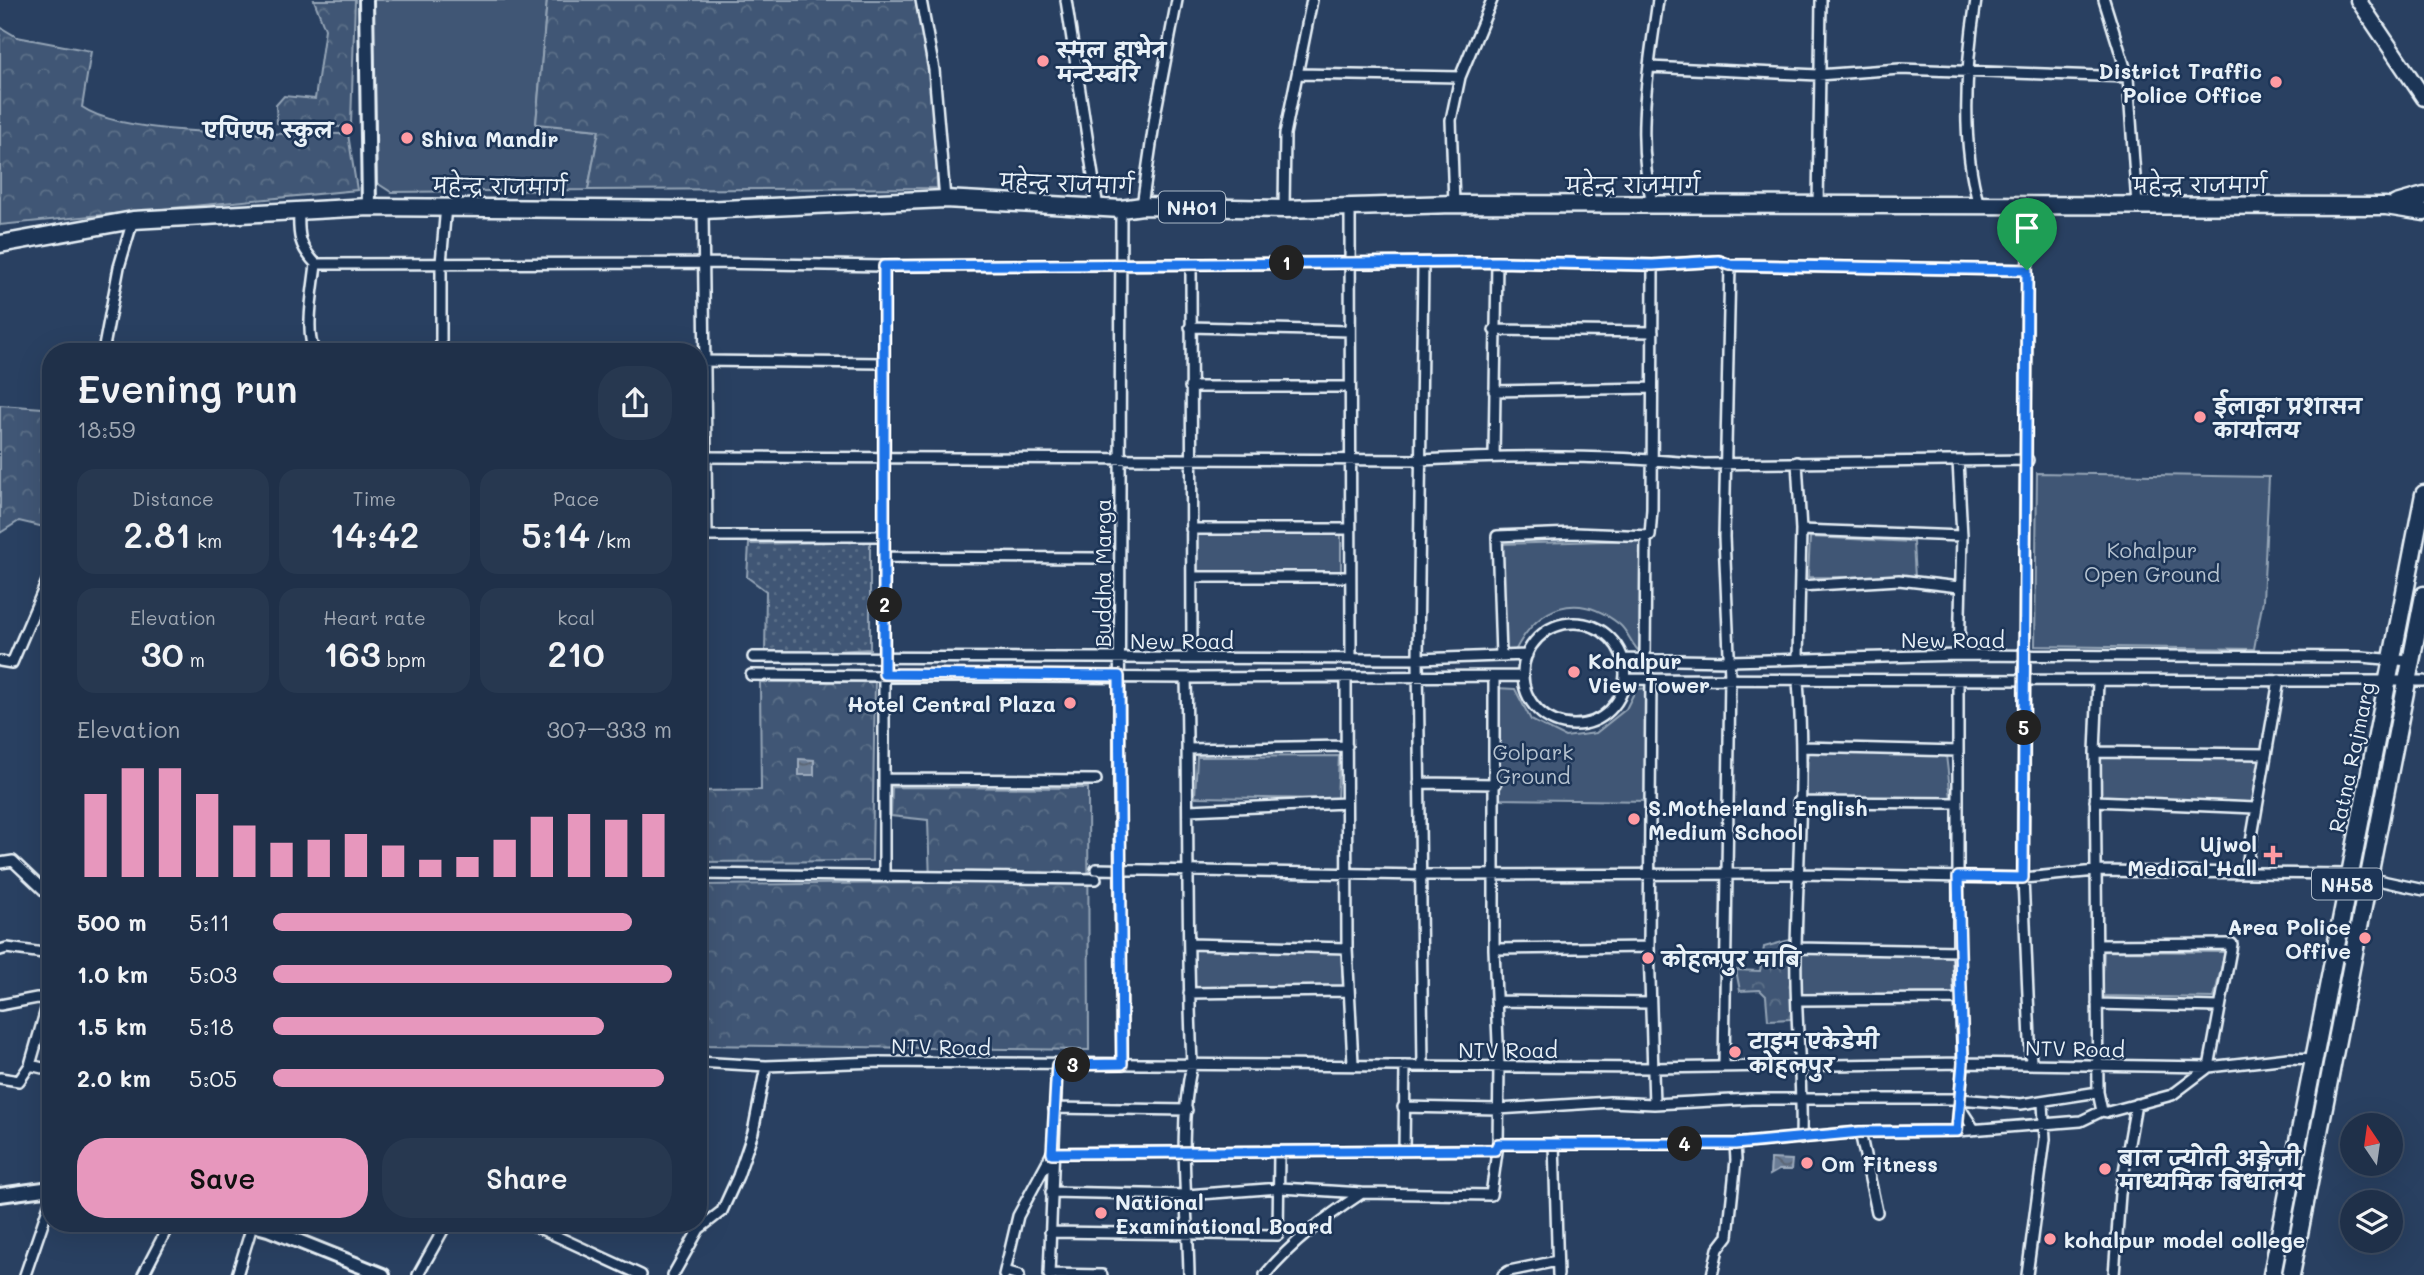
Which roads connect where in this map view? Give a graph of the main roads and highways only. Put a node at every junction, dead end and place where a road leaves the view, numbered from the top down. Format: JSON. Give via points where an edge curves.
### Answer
{"nodes":[{"id":1,"x":2358,"y":0,"type":"edge"},
{"id":2,"x":2424,"y":98,"type":"edge"},
{"id":3,"x":2424,"y":196,"type":"edge"},
{"id":4,"x":2386,"y":206,"type":"junction"},
{"id":5,"x":2424,"y":212,"type":"edge"},
{"id":6,"x":0,"y":244,"type":"edge"},
{"id":7,"x":2424,"y":494,"type":"edge"},
{"id":8,"x":2424,"y":595,"type":"edge"},
{"id":9,"x":2416,"y":682,"type":"edge"},
{"id":10,"x":2272,"y":1275,"type":"edge"},
{"id":11,"x":2291,"y":1275,"type":"edge"}],
"edges":[{"from":1,"to":2,"type":"main road"},
{"from":3,"to":4,"type":"highway"},
{"from":4,"to":5,"type":"highway","number":"NH01"},
{"from":4,"to":6,"type":"highway","name":"महेन्द्र राजमार्ग","number":"NH01","via":[[1454,204],[1121,209],[944,199],[703,210],[369,207],[133,220]]},
{"from":7,"to":10,"type":"highway","name":"Ratna Rajmarg","number":"NH58"},
{"from":8,"to":9,"type":"highway","name":"Ratna Rajmarg","number":"NH58","via":[[2410,661]]},
{"from":9,"to":11,"type":"highway","name":"Ratna Rajmarg","number":"NH58","via":[[2368,878]]}]}
